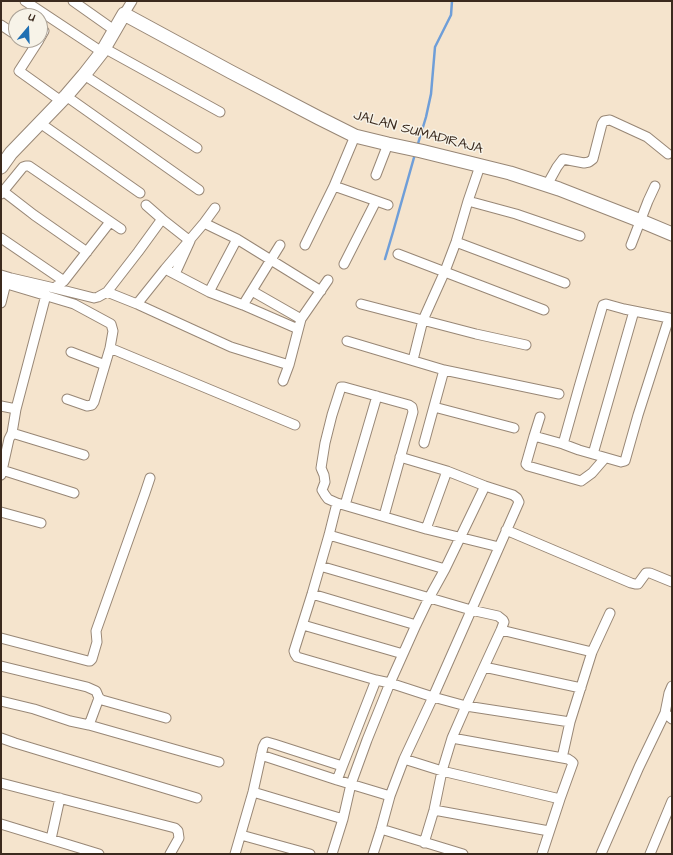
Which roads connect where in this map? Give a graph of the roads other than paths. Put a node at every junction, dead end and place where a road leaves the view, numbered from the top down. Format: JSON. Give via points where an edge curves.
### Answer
{"nodes":[{"id":1,"x":25,"y":1,"type":"edge"},
{"id":2,"x":73,"y":1,"type":"edge"},
{"id":3,"x":132,"y":1,"type":"edge"},
{"id":4,"x":124,"y":14,"type":"junction"},
{"id":5,"x":114,"y":30,"type":"junction"},
{"id":6,"x":34,"y":48,"type":"edge"},
{"id":7,"x":103,"y":50,"type":"junction"},
{"id":8,"x":84,"y":75,"type":"junction"},
{"id":9,"x":63,"y":98,"type":"junction"},
{"id":10,"x":220,"y":112,"type":"dead end"},
{"id":11,"x":40,"y":123,"type":"junction"},
{"id":12,"x":355,"y":136,"type":"junction"},
{"id":13,"x":388,"y":144,"type":"junction"},
{"id":14,"x":197,"y":148,"type":"dead end"},
{"id":15,"x":668,"y":154,"type":"dead end"},
{"id":16,"x":480,"y":166,"type":"junction"},
{"id":17,"x":1,"y":167,"type":"edge"},
{"id":18,"x":376,"y":175,"type":"dead end"},
{"id":19,"x":547,"y":185,"type":"junction"},
{"id":20,"x":334,"y":186,"type":"junction"},
{"id":21,"x":655,"y":186,"type":"dead end"},
{"id":22,"x":200,"y":190,"type":"dead end"},
{"id":23,"x":2,"y":192,"type":"edge"},
{"id":24,"x":140,"y":194,"type":"dead end"},
{"id":25,"x":376,"y":201,"type":"junction"},
{"id":26,"x":468,"y":201,"type":"junction"},
{"id":27,"x":146,"y":205,"type":"dead end"},
{"id":28,"x":388,"y":205,"type":"dead end"},
{"id":29,"x":215,"y":208,"type":"dead end"},
{"id":30,"x":162,"y":219,"type":"junction"},
{"id":31,"x":641,"y":221,"type":"junction"},
{"id":32,"x":110,"y":222,"type":"junction"},
{"id":33,"x":204,"y":223,"type":"junction"},
{"id":34,"x":122,"y":229,"type":"dead end"},
{"id":35,"x":672,"y":234,"type":"edge"},
{"id":36,"x":580,"y":236,"type":"dead end"},
{"id":37,"x":1,"y":238,"type":"edge"},
{"id":38,"x":237,"y":239,"type":"junction"},
{"id":39,"x":190,"y":241,"type":"junction"},
{"id":40,"x":456,"y":242,"type":"junction"},
{"id":41,"x":280,"y":245,"type":"dead end"},
{"id":42,"x":306,"y":245,"type":"dead end"},
{"id":43,"x":632,"y":245,"type":"dead end"},
{"id":44,"x":86,"y":252,"type":"junction"},
{"id":45,"x":398,"y":254,"type":"dead end"},
{"id":46,"x":270,"y":259,"type":"junction"},
{"id":47,"x":344,"y":264,"type":"dead end"},
{"id":48,"x":165,"y":269,"type":"junction"},
{"id":49,"x":445,"y":272,"type":"junction"},
{"id":50,"x":175,"y":274,"type":"junction"},
{"id":51,"x":1,"y":275,"type":"edge"},
{"id":52,"x":328,"y":280,"type":"dead end"},
{"id":53,"x":64,"y":281,"type":"junction"},
{"id":54,"x":4,"y":283,"type":"edge"},
{"id":55,"x":565,"y":283,"type":"dead end"},
{"id":56,"x":54,"y":288,"type":"junction"},
{"id":57,"x":252,"y":291,"type":"junction"},
{"id":58,"x":321,"y":291,"type":"junction"},
{"id":59,"x":108,"y":292,"type":"junction"},
{"id":60,"x":208,"y":292,"type":"junction"},
{"id":61,"x":46,"y":295,"type":"junction"},
{"id":62,"x":1,"y":303,"type":"edge"},
{"id":63,"x":137,"y":304,"type":"junction"},
{"id":64,"x":361,"y":304,"type":"dead end"},
{"id":65,"x":243,"y":305,"type":"junction"},
{"id":66,"x":544,"y":310,"type":"dead end"},
{"id":67,"x":634,"y":311,"type":"junction"},
{"id":68,"x":670,"y":318,"type":"edge"},
{"id":69,"x":301,"y":319,"type":"junction"},
{"id":70,"x":424,"y":320,"type":"junction"},
{"id":71,"x":298,"y":329,"type":"junction"},
{"id":72,"x":347,"y":341,"type":"dead end"},
{"id":73,"x":526,"y":345,"type":"dead end"},
{"id":74,"x":110,"y":348,"type":"junction"},
{"id":75,"x":71,"y":352,"type":"dead end"},
{"id":76,"x":413,"y":360,"type":"junction"},
{"id":77,"x":105,"y":365,"type":"junction"},
{"id":78,"x":289,"y":365,"type":"junction"},
{"id":79,"x":444,"y":370,"type":"junction"},
{"id":80,"x":283,"y":382,"type":"dead end"},
{"id":81,"x":560,"y":394,"type":"dead end"},
{"id":82,"x":376,"y":396,"type":"junction"},
{"id":83,"x":67,"y":399,"type":"dead end"},
{"id":84,"x":1,"y":406,"type":"edge"},
{"id":85,"x":434,"y":407,"type":"junction"},
{"id":86,"x":16,"y":409,"type":"junction"},
{"id":87,"x":540,"y":416,"type":"dead end"},
{"id":88,"x":295,"y":425,"type":"dead end"},
{"id":89,"x":514,"y":428,"type":"dead end"},
{"id":90,"x":534,"y":436,"type":"junction"},
{"id":91,"x":7,"y":437,"type":"edge"},
{"id":92,"x":424,"y":443,"type":"dead end"},
{"id":93,"x":563,"y":444,"type":"junction"},
{"id":94,"x":593,"y":454,"type":"junction"},
{"id":95,"x":84,"y":455,"type":"dead end"},
{"id":96,"x":400,"y":457,"type":"junction"},
{"id":97,"x":605,"y":458,"type":"junction"},
{"id":98,"x":447,"y":471,"type":"junction"},
{"id":99,"x":2,"y":473,"type":"edge"},
{"id":100,"x":150,"y":478,"type":"dead end"},
{"id":101,"x":485,"y":486,"type":"junction"},
{"id":102,"x":74,"y":493,"type":"dead end"},
{"id":103,"x":341,"y":504,"type":"junction"},
{"id":104,"x":1,"y":512,"type":"edge"},
{"id":105,"x":384,"y":516,"type":"junction"},
{"id":106,"x":41,"y":523,"type":"dead end"},
{"id":107,"x":426,"y":529,"type":"junction"},
{"id":108,"x":506,"y":530,"type":"junction"},
{"id":109,"x":329,"y":535,"type":"junction"},
{"id":110,"x":460,"y":538,"type":"junction"},
{"id":111,"x":500,"y":547,"type":"junction"},
{"id":112,"x":320,"y":566,"type":"junction"},
{"id":113,"x":445,"y":569,"type":"junction"},
{"id":114,"x":672,"y":582,"type":"edge"},
{"id":115,"x":312,"y":594,"type":"junction"},
{"id":116,"x":429,"y":598,"type":"junction"},
{"id":117,"x":471,"y":610,"type":"junction"},
{"id":118,"x":610,"y":613,"type":"dead end"},
{"id":119,"x":303,"y":625,"type":"junction"},
{"id":120,"x":416,"y":625,"type":"junction"},
{"id":121,"x":501,"y":630,"type":"junction"},
{"id":122,"x":1,"y":638,"type":"edge"},
{"id":123,"x":592,"y":652,"type":"junction"},
{"id":124,"x":403,"y":654,"type":"junction"},
{"id":125,"x":1,"y":666,"type":"edge"},
{"id":126,"x":484,"y":667,"type":"junction"},
{"id":127,"x":376,"y":680,"type":"junction"},
{"id":128,"x":390,"y":683,"type":"junction"},
{"id":129,"x":672,"y":686,"type":"edge"},
{"id":130,"x":581,"y":688,"type":"junction"},
{"id":131,"x":433,"y":697,"type":"junction"},
{"id":132,"x":99,"y":698,"type":"junction"},
{"id":133,"x":1,"y":701,"type":"edge"},
{"id":134,"x":466,"y":706,"type":"junction"},
{"id":135,"x":668,"y":716,"type":"edge"},
{"id":136,"x":166,"y":718,"type":"dead end"},
{"id":137,"x":570,"y":722,"type":"junction"},
{"id":138,"x":89,"y":725,"type":"junction"},
{"id":139,"x":1,"y":738,"type":"edge"},
{"id":140,"x":452,"y":738,"type":"junction"},
{"id":141,"x":261,"y":755,"type":"junction"},
{"id":142,"x":562,"y":758,"type":"junction"},
{"id":143,"x":404,"y":759,"type":"junction"},
{"id":144,"x":219,"y":762,"type":"dead end"},
{"id":145,"x":342,"y":766,"type":"junction"},
{"id":146,"x":442,"y":771,"type":"junction"},
{"id":147,"x":337,"y":780,"type":"junction"},
{"id":148,"x":1,"y":783,"type":"edge"},
{"id":149,"x":351,"y":784,"type":"junction"},
{"id":150,"x":253,"y":792,"type":"junction"},
{"id":151,"x":390,"y":796,"type":"junction"},
{"id":152,"x":60,"y":798,"type":"junction"},
{"id":153,"x":197,"y":798,"type":"dead end"},
{"id":154,"x":560,"y":799,"type":"junction"},
{"id":155,"x":672,"y":801,"type":"edge"},
{"id":156,"x":434,"y":810,"type":"junction"},
{"id":157,"x":343,"y":819,"type":"junction"},
{"id":158,"x":1,"y":824,"type":"edge"},
{"id":159,"x":381,"y":829,"type":"junction"},
{"id":160,"x":549,"y":831,"type":"junction"},
{"id":161,"x":241,"y":835,"type":"junction"},
{"id":162,"x":51,"y":839,"type":"junction"},
{"id":163,"x":424,"y":842,"type":"junction"},
{"id":164,"x":100,"y":854,"type":"edge"},
{"id":165,"x":170,"y":854,"type":"edge"},
{"id":166,"x":235,"y":854,"type":"edge"},
{"id":167,"x":310,"y":854,"type":"edge"},
{"id":168,"x":332,"y":854,"type":"edge"},
{"id":169,"x":373,"y":854,"type":"edge"},
{"id":170,"x":463,"y":854,"type":"edge"},
{"id":171,"x":542,"y":854,"type":"edge"},
{"id":172,"x":601,"y":854,"type":"edge"},
{"id":173,"x":650,"y":854,"type":"edge"}],
"edges":[{"from":1,"to":7,"type":"street"},
{"from":2,"to":5,"type":"street"},
{"from":3,"to":4,"type":"street"},
{"from":4,"to":5,"type":"street"},
{"from":4,"to":12,"type":"street","name":"JALAN SUMADIRAJA"},
{"from":5,"to":7,"type":"street"},
{"from":6,"to":9,"type":"street","via":[[19,71]]},
{"from":7,"to":8,"type":"street"},
{"from":7,"to":10,"type":"street"},
{"from":8,"to":9,"type":"street"},
{"from":8,"to":14,"type":"street"},
{"from":9,"to":11,"type":"street"},
{"from":9,"to":22,"type":"street"},
{"from":11,"to":17,"type":"street"},
{"from":11,"to":24,"type":"street"},
{"from":12,"to":13,"type":"street","name":"JALAN SUMADIRAJA"},
{"from":12,"to":20,"type":"street"},
{"from":13,"to":16,"type":"street","name":"JALAN SUMADIRAJA"},
{"from":13,"to":18,"type":"street"},
{"from":15,"to":19,"type":"street","via":[[647,137],[610,120],[604,120],[593,159],[584,163],[563,159]]},
{"from":16,"to":19,"type":"street","name":"JALAN SUMADIRAJA"},
{"from":16,"to":26,"type":"street"},
{"from":19,"to":31,"type":"street","name":"JALAN SUMADIRAJA"},
{"from":20,"to":25,"type":"street"},
{"from":20,"to":42,"type":"street"},
{"from":21,"to":31,"type":"street"},
{"from":23,"to":32,"type":"street","via":[[23,167],[29,166]]},
{"from":23,"to":44,"type":"street"},
{"from":25,"to":28,"type":"street"},
{"from":25,"to":47,"type":"street"},
{"from":26,"to":36,"type":"street"},
{"from":26,"to":40,"type":"street"},
{"from":27,"to":30,"type":"street"},
{"from":29,"to":33,"type":"street"},
{"from":30,"to":39,"type":"street"},
{"from":30,"to":59,"type":"street"},
{"from":31,"to":35,"type":"street","name":"JALAN SUMADIRAJA"},
{"from":31,"to":43,"type":"street"},
{"from":32,"to":34,"type":"street"},
{"from":32,"to":44,"type":"street"},
{"from":33,"to":38,"type":"street"},
{"from":33,"to":39,"type":"street"},
{"from":37,"to":53,"type":"street"},
{"from":38,"to":46,"type":"street"},
{"from":38,"to":60,"type":"street"},
{"from":39,"to":48,"type":"street"},
{"from":39,"to":50,"type":"street"},
{"from":40,"to":49,"type":"street"},
{"from":40,"to":55,"type":"street"},
{"from":41,"to":46,"type":"street"},
{"from":44,"to":53,"type":"street"},
{"from":45,"to":49,"type":"street"},
{"from":46,"to":57,"type":"street"},
{"from":46,"to":58,"type":"street"},
{"from":48,"to":50,"type":"street"},
{"from":48,"to":63,"type":"street"},
{"from":49,"to":66,"type":"street"},
{"from":49,"to":70,"type":"street"},
{"from":50,"to":60,"type":"street"},
{"from":51,"to":56,"type":"street"},
{"from":52,"to":58,"type":"street"},
{"from":53,"to":56,"type":"street"},
{"from":54,"to":61,"type":"street"},
{"from":54,"to":62,"type":"street"},
{"from":56,"to":59,"type":"street","via":[[94,298]]},
{"from":57,"to":65,"type":"street"},
{"from":57,"to":69,"type":"street"},
{"from":58,"to":69,"type":"street"},
{"from":59,"to":63,"type":"street"},
{"from":60,"to":65,"type":"street"},
{"from":61,"to":74,"type":"street","via":[[74,304],[111,324],[113,331]]},
{"from":61,"to":86,"type":"street"},
{"from":63,"to":78,"type":"street","via":[[231,347]]},
{"from":64,"to":70,"type":"street"},
{"from":65,"to":71,"type":"street"},
{"from":67,"to":68,"type":"street"},
{"from":67,"to":93,"type":"street","via":[[603,305]]},
{"from":67,"to":94,"type":"street"},
{"from":68,"to":97,"type":"street","via":[[625,461]]},
{"from":69,"to":71,"type":"street"},
{"from":70,"to":73,"type":"street"},
{"from":70,"to":76,"type":"street"},
{"from":71,"to":78,"type":"street"},
{"from":72,"to":76,"type":"street"},
{"from":74,"to":77,"type":"street"},
{"from":74,"to":88,"type":"street"},
{"from":75,"to":77,"type":"street"},
{"from":76,"to":79,"type":"street"},
{"from":77,"to":83,"type":"street","via":[[92,405],[87,406]]},
{"from":78,"to":80,"type":"street"},
{"from":79,"to":81,"type":"street"},
{"from":79,"to":85,"type":"street"},
{"from":82,"to":96,"type":"street","via":[[409,404],[414,412]]},
{"from":82,"to":103,"type":"street"},
{"from":82,"to":103,"type":"street","via":[[344,387],[340,390],[325,443],[321,468],[325,482],[322,490],[324,496]]},
{"from":84,"to":86,"type":"street"},
{"from":85,"to":89,"type":"street"},
{"from":85,"to":92,"type":"street"},
{"from":86,"to":91,"type":"street"},
{"from":87,"to":90,"type":"street"},
{"from":90,"to":93,"type":"street"},
{"from":90,"to":97,"type":"street","via":[[526,464],[528,466],[581,481]]},
{"from":91,"to":95,"type":"street"},
{"from":91,"to":99,"type":"street"},
{"from":93,"to":94,"type":"street"},
{"from":94,"to":97,"type":"street"},
{"from":96,"to":98,"type":"street"},
{"from":96,"to":105,"type":"street"},
{"from":98,"to":101,"type":"street"},
{"from":98,"to":107,"type":"street"},
{"from":99,"to":102,"type":"street"},
{"from":100,"to":122,"type":"street","via":[[96,631],[97,642],[92,659],[88,661]]},
{"from":101,"to":108,"type":"street","via":[[513,495],[519,502]]},
{"from":101,"to":110,"type":"street"},
{"from":103,"to":105,"type":"street"},
{"from":103,"to":109,"type":"street"},
{"from":104,"to":106,"type":"street"},
{"from":105,"to":107,"type":"street"},
{"from":107,"to":110,"type":"street"},
{"from":108,"to":111,"type":"street"},
{"from":108,"to":114,"type":"street","via":[[631,583],[638,584],[646,573]]},
{"from":109,"to":112,"type":"street"},
{"from":109,"to":113,"type":"street"},
{"from":110,"to":111,"type":"street"},
{"from":110,"to":113,"type":"street"},
{"from":111,"to":117,"type":"street"},
{"from":112,"to":115,"type":"street"},
{"from":112,"to":116,"type":"street"},
{"from":113,"to":116,"type":"street"},
{"from":115,"to":119,"type":"street"},
{"from":115,"to":120,"type":"street"},
{"from":116,"to":117,"type":"street"},
{"from":116,"to":120,"type":"street"},
{"from":117,"to":121,"type":"street","via":[[498,616],[504,622]]},
{"from":117,"to":131,"type":"street"},
{"from":118,"to":123,"type":"street"},
{"from":119,"to":124,"type":"street"},
{"from":119,"to":127,"type":"street","via":[[294,651],[297,657]]},
{"from":120,"to":124,"type":"street"},
{"from":121,"to":123,"type":"street"},
{"from":121,"to":126,"type":"street"},
{"from":123,"to":130,"type":"street"},
{"from":124,"to":128,"type":"street"},
{"from":125,"to":132,"type":"street","via":[[87,687],[96,691]]},
{"from":126,"to":130,"type":"street"},
{"from":126,"to":134,"type":"street"},
{"from":127,"to":128,"type":"street"},
{"from":127,"to":145,"type":"street"},
{"from":128,"to":131,"type":"street"},
{"from":128,"to":149,"type":"street"},
{"from":129,"to":135,"type":"street","via":[[668,693]]},
{"from":130,"to":137,"type":"street"},
{"from":131,"to":134,"type":"street"},
{"from":131,"to":143,"type":"street"},
{"from":132,"to":136,"type":"street"},
{"from":132,"to":138,"type":"street"},
{"from":133,"to":138,"type":"street"},
{"from":134,"to":137,"type":"street"},
{"from":134,"to":140,"type":"street"},
{"from":135,"to":172,"type":"street","via":[[639,767]]},
{"from":137,"to":142,"type":"street"},
{"from":138,"to":144,"type":"street"},
{"from":139,"to":153,"type":"street"},
{"from":140,"to":142,"type":"street"},
{"from":140,"to":146,"type":"street"},
{"from":141,"to":145,"type":"street","via":[[265,743],[270,742]]},
{"from":141,"to":147,"type":"street"},
{"from":141,"to":150,"type":"street"},
{"from":142,"to":154,"type":"street","via":[[573,763]]},
{"from":143,"to":146,"type":"street"},
{"from":143,"to":151,"type":"street"},
{"from":145,"to":147,"type":"street"},
{"from":146,"to":154,"type":"street"},
{"from":146,"to":156,"type":"street"},
{"from":147,"to":149,"type":"street"},
{"from":148,"to":152,"type":"street"},
{"from":149,"to":151,"type":"street"},
{"from":149,"to":157,"type":"street"},
{"from":150,"to":157,"type":"street"},
{"from":150,"to":161,"type":"street"},
{"from":151,"to":159,"type":"street"},
{"from":152,"to":162,"type":"street"},
{"from":152,"to":165,"type":"street","via":[[174,828],[180,838]]},
{"from":154,"to":160,"type":"street"},
{"from":155,"to":173,"type":"street"},
{"from":156,"to":160,"type":"street"},
{"from":156,"to":163,"type":"street"},
{"from":157,"to":168,"type":"street"},
{"from":158,"to":162,"type":"street"},
{"from":159,"to":163,"type":"street"},
{"from":159,"to":169,"type":"street"},
{"from":160,"to":171,"type":"street"},
{"from":161,"to":166,"type":"street"},
{"from":161,"to":167,"type":"street"},
{"from":162,"to":164,"type":"street"},
{"from":163,"to":170,"type":"street"}]}
